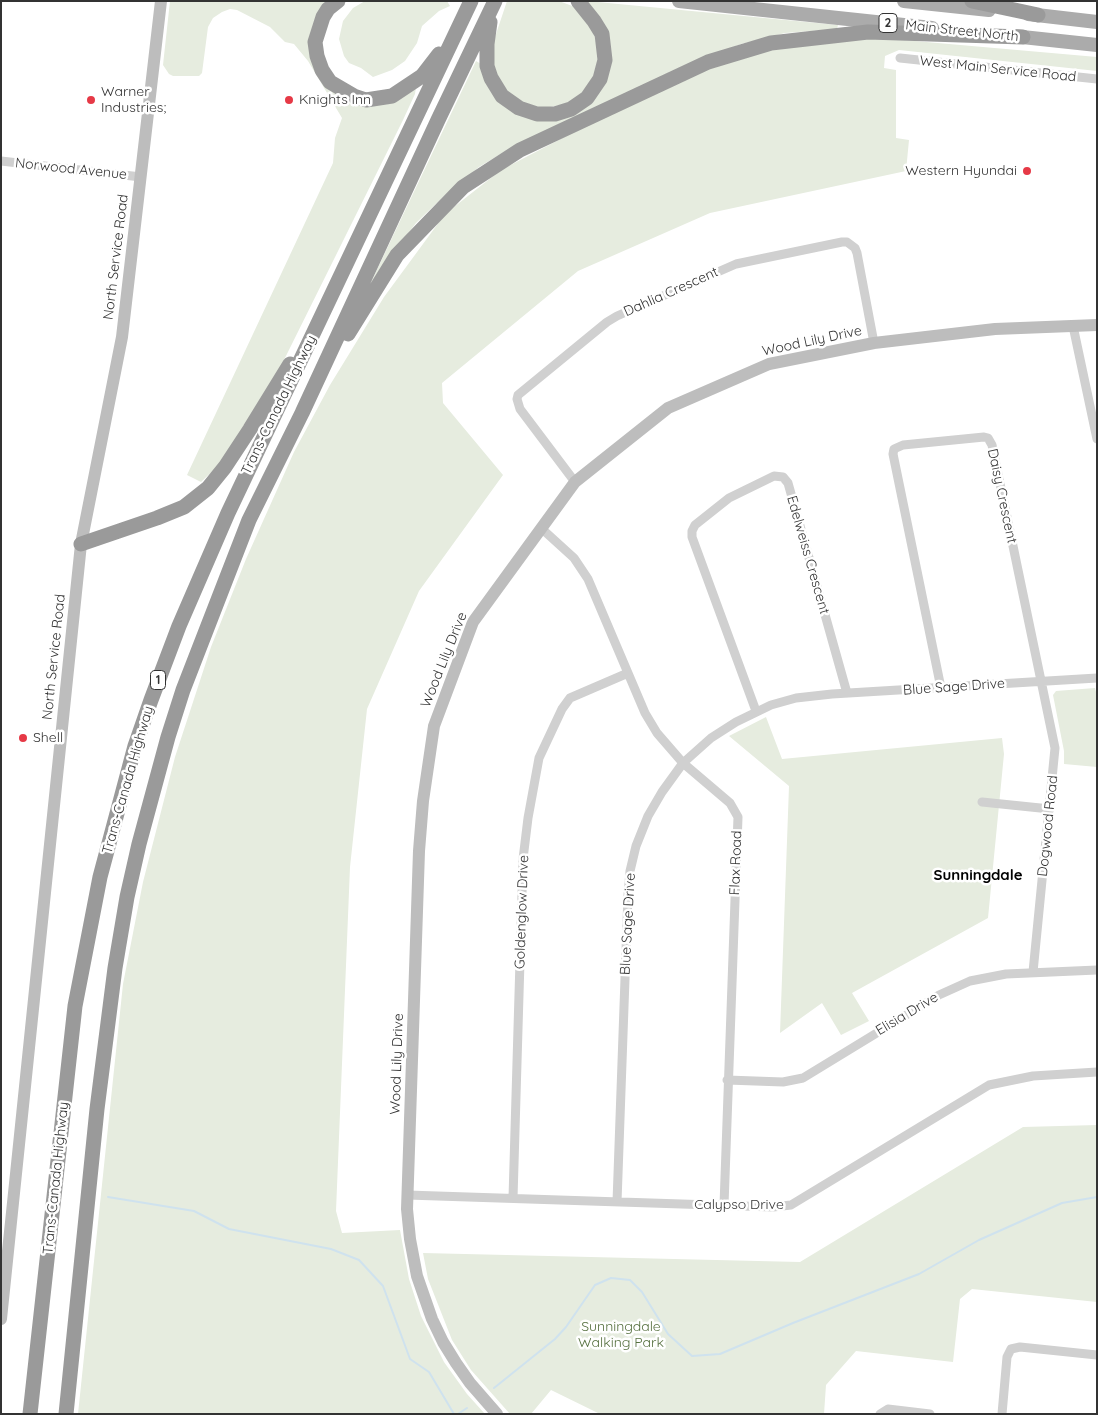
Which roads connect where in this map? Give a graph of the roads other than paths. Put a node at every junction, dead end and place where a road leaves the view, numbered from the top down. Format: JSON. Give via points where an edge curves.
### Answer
{"nodes":[{"id":1,"x":161,"y":1,"type":"edge"},
{"id":2,"x":338,"y":1,"type":"edge"},
{"id":3,"x":471,"y":1,"type":"edge"},
{"id":4,"x":578,"y":1,"type":"edge"},
{"id":5,"x":679,"y":1,"type":"edge"},
{"id":6,"x":904,"y":1,"type":"edge"},
{"id":7,"x":972,"y":1,"type":"edge"},
{"id":8,"x":494,"y":3,"type":"edge"},
{"id":9,"x":1038,"y":15,"type":"junction"},
{"id":10,"x":1097,"y":22,"type":"edge"},
{"id":11,"x":459,"y":26,"type":"junction"},
{"id":12,"x":1023,"y":38,"type":"junction"},
{"id":13,"x":1097,"y":45,"type":"edge"},
{"id":14,"x":900,"y":58,"type":"dead end"},
{"id":15,"x":1097,"y":79,"type":"edge"},
{"id":16,"x":1,"y":161,"type":"edge"},
{"id":17,"x":141,"y":177,"type":"junction"},
{"id":18,"x":333,"y":292,"type":"junction"},
{"id":19,"x":1097,"y":325,"type":"edge"},
{"id":20,"x":1074,"y":326,"type":"junction"},
{"id":21,"x":874,"y":343,"type":"junction"},
{"id":22,"x":302,"y":412,"type":"junction"},
{"id":23,"x":1097,"y":439,"type":"edge"},
{"id":24,"x":575,"y":482,"type":"junction"},
{"id":25,"x":541,"y":528,"type":"junction"},
{"id":26,"x":81,"y":544,"type":"junction"},
{"id":27,"x":628,"y":673,"type":"junction"},
{"id":28,"x":1097,"y":678,"type":"edge"},
{"id":29,"x":1041,"y":681,"type":"junction"},
{"id":30,"x":940,"y":688,"type":"junction"},
{"id":31,"x":847,"y":693,"type":"junction"},
{"id":32,"x":756,"y":711,"type":"junction"},
{"id":33,"x":683,"y":763,"type":"junction"},
{"id":34,"x":982,"y":802,"type":"dead end"},
{"id":35,"x":1050,"y":809,"type":"junction"},
{"id":36,"x":1097,"y":970,"type":"edge"},
{"id":37,"x":1033,"y":972,"type":"junction"},
{"id":38,"x":1097,"y":1072,"type":"edge"},
{"id":39,"x":728,"y":1080,"type":"junction"},
{"id":40,"x":407,"y":1195,"type":"junction"},
{"id":41,"x":513,"y":1198,"type":"junction"},
{"id":42,"x":617,"y":1202,"type":"junction"},
{"id":43,"x":724,"y":1206,"type":"junction"},
{"id":44,"x":1,"y":1319,"type":"edge"},
{"id":45,"x":1097,"y":1355,"type":"edge"},
{"id":46,"x":30,"y":1414,"type":"edge"},
{"id":47,"x":68,"y":1414,"type":"edge"},
{"id":48,"x":497,"y":1414,"type":"edge"},
{"id":49,"x":880,"y":1414,"type":"edge"},
{"id":50,"x":930,"y":1414,"type":"edge"},
{"id":51,"x":1002,"y":1414,"type":"edge"}],
"edges":[{"from":1,"to":17,"type":"street","name":"North Service Road"},
{"from":2,"to":11,"type":"highway","via":[[323,17],[315,42],[317,56],[330,82],[366,100],[392,96],[422,76]]},
{"from":3,"to":11,"type":"highway","name":"Trans-Canada Highway","number":"1"},
{"from":4,"to":8,"type":"highway","via":[[602,34],[606,60],[600,79],[587,98],[571,109],[555,114],[537,114],[519,108],[502,96],[492,78],[487,66],[487,44]]},
{"from":5,"to":12,"type":"main road","name":"Main Street North","number":"2"},
{"from":6,"to":9,"type":"main road","name":"Main Street North","number":"2"},
{"from":7,"to":9,"type":"highway"},
{"from":8,"to":22,"type":"highway","name":"Trans-Canada Highway","number":"1"},
{"from":9,"to":10,"type":"main road","name":"Main Street North","number":"2"},
{"from":11,"to":18,"type":"highway","name":"Trans-Canada Highway","number":"1"},
{"from":12,"to":13,"type":"main road","name":"Main Street North","number":"2"},
{"from":12,"to":22,"type":"highway","via":[[868,32],[771,43],[708,62],[520,150],[464,186],[397,256]]},
{"from":14,"to":15,"type":"street","name":"West Main Service Road"},
{"from":16,"to":17,"type":"street","name":"Norwood Avenue"},
{"from":17,"to":26,"type":"street","name":"North Service Road","via":[[122,337]]},
{"from":18,"to":26,"type":"highway","via":[[250,429],[208,488],[184,507]]},
{"from":18,"to":46,"type":"highway","name":"Trans-Canada Highway","number":"1","via":[[228,513],[179,626],[151,700],[121,796],[100,877],[75,1006]]},
{"from":19,"to":20,"type":"street","name":"Wood Lily Drive"},
{"from":20,"to":21,"type":"street","name":"Wood Lily Drive","via":[[995,329]]},
{"from":20,"to":23,"type":"street"},
{"from":21,"to":24,"type":"street","name":"Wood Lily Drive","via":[[769,364],[668,408]]},
{"from":21,"to":24,"type":"street","name":"Dahlia Crescent","via":[[857,253],[852,244],[842,242],[736,264],[617,316],[521,392],[517,399],[520,409]]},
{"from":22,"to":47,"type":"highway","name":"Trans-Canada Highway","number":"1","via":[[228,571],[183,690],[151,796],[115,968],[97,1108]]},
{"from":24,"to":25,"type":"street","name":"Wood Lily Drive"},
{"from":25,"to":27,"type":"street","name":"Flax Road","via":[[582,568]]},
{"from":25,"to":40,"type":"street","name":"Wood Lily Drive","via":[[473,622],[434,726],[419,851]]},
{"from":26,"to":44,"type":"street","name":"North Service Road"},
{"from":27,"to":33,"type":"street","name":"Flax Road","via":[[650,723]]},
{"from":27,"to":41,"type":"street","name":"Goldenglow Drive","via":[[570,698],[562,708],[539,758],[524,859]]},
{"from":28,"to":29,"type":"street","name":"Blue Sage Drive"},
{"from":29,"to":30,"type":"street","name":"Blue Sage Drive"},
{"from":29,"to":30,"type":"street","name":"Daisy Crescent","via":[[992,445],[988,438],[980,436],[903,445],[894,449],[893,454]]},
{"from":29,"to":35,"type":"street","name":"Dogwood Road","via":[[1056,753]]},
{"from":30,"to":31,"type":"street","name":"Blue Sage Drive"},
{"from":31,"to":32,"type":"street","name":"Blue Sage Drive","via":[[796,698]]},
{"from":31,"to":32,"type":"street","name":"Edelweiss Crescent","via":[[788,483],[783,477],[774,476],[729,498],[692,531]]},
{"from":32,"to":33,"type":"street","name":"Blue Sage Drive","via":[[723,729]]},
{"from":33,"to":39,"type":"street","name":"Flax Road","via":[[730,803],[738,817]]},
{"from":33,"to":42,"type":"street","name":"Blue Sage Drive","via":[[648,816],[636,846],[629,882]]},
{"from":34,"to":35,"type":"street"},
{"from":35,"to":37,"type":"street","name":"Dogwood Road"},
{"from":36,"to":37,"type":"street","name":"Elisia Drive"},
{"from":37,"to":39,"type":"street","name":"Elisia Drive","via":[[982,978],[949,990],[797,1080]]},
{"from":38,"to":43,"type":"street","name":"Calypso Drive","via":[[1033,1076],[989,1085],[791,1205],[773,1208]]},
{"from":39,"to":43,"type":"street","name":"Flax Road"},
{"from":40,"to":41,"type":"street","name":"Calypso Drive"},
{"from":40,"to":48,"type":"street","name":"Wood Lily Drive","via":[[408,1224],[417,1276],[432,1319],[456,1363]]},
{"from":41,"to":42,"type":"street","name":"Calypso Drive"},
{"from":42,"to":43,"type":"street","name":"Calypso Drive"},
{"from":45,"to":51,"type":"street","via":[[1020,1347],[1011,1349],[1007,1357]]},
{"from":49,"to":50,"type":"street","via":[[888,1410]]}]}
